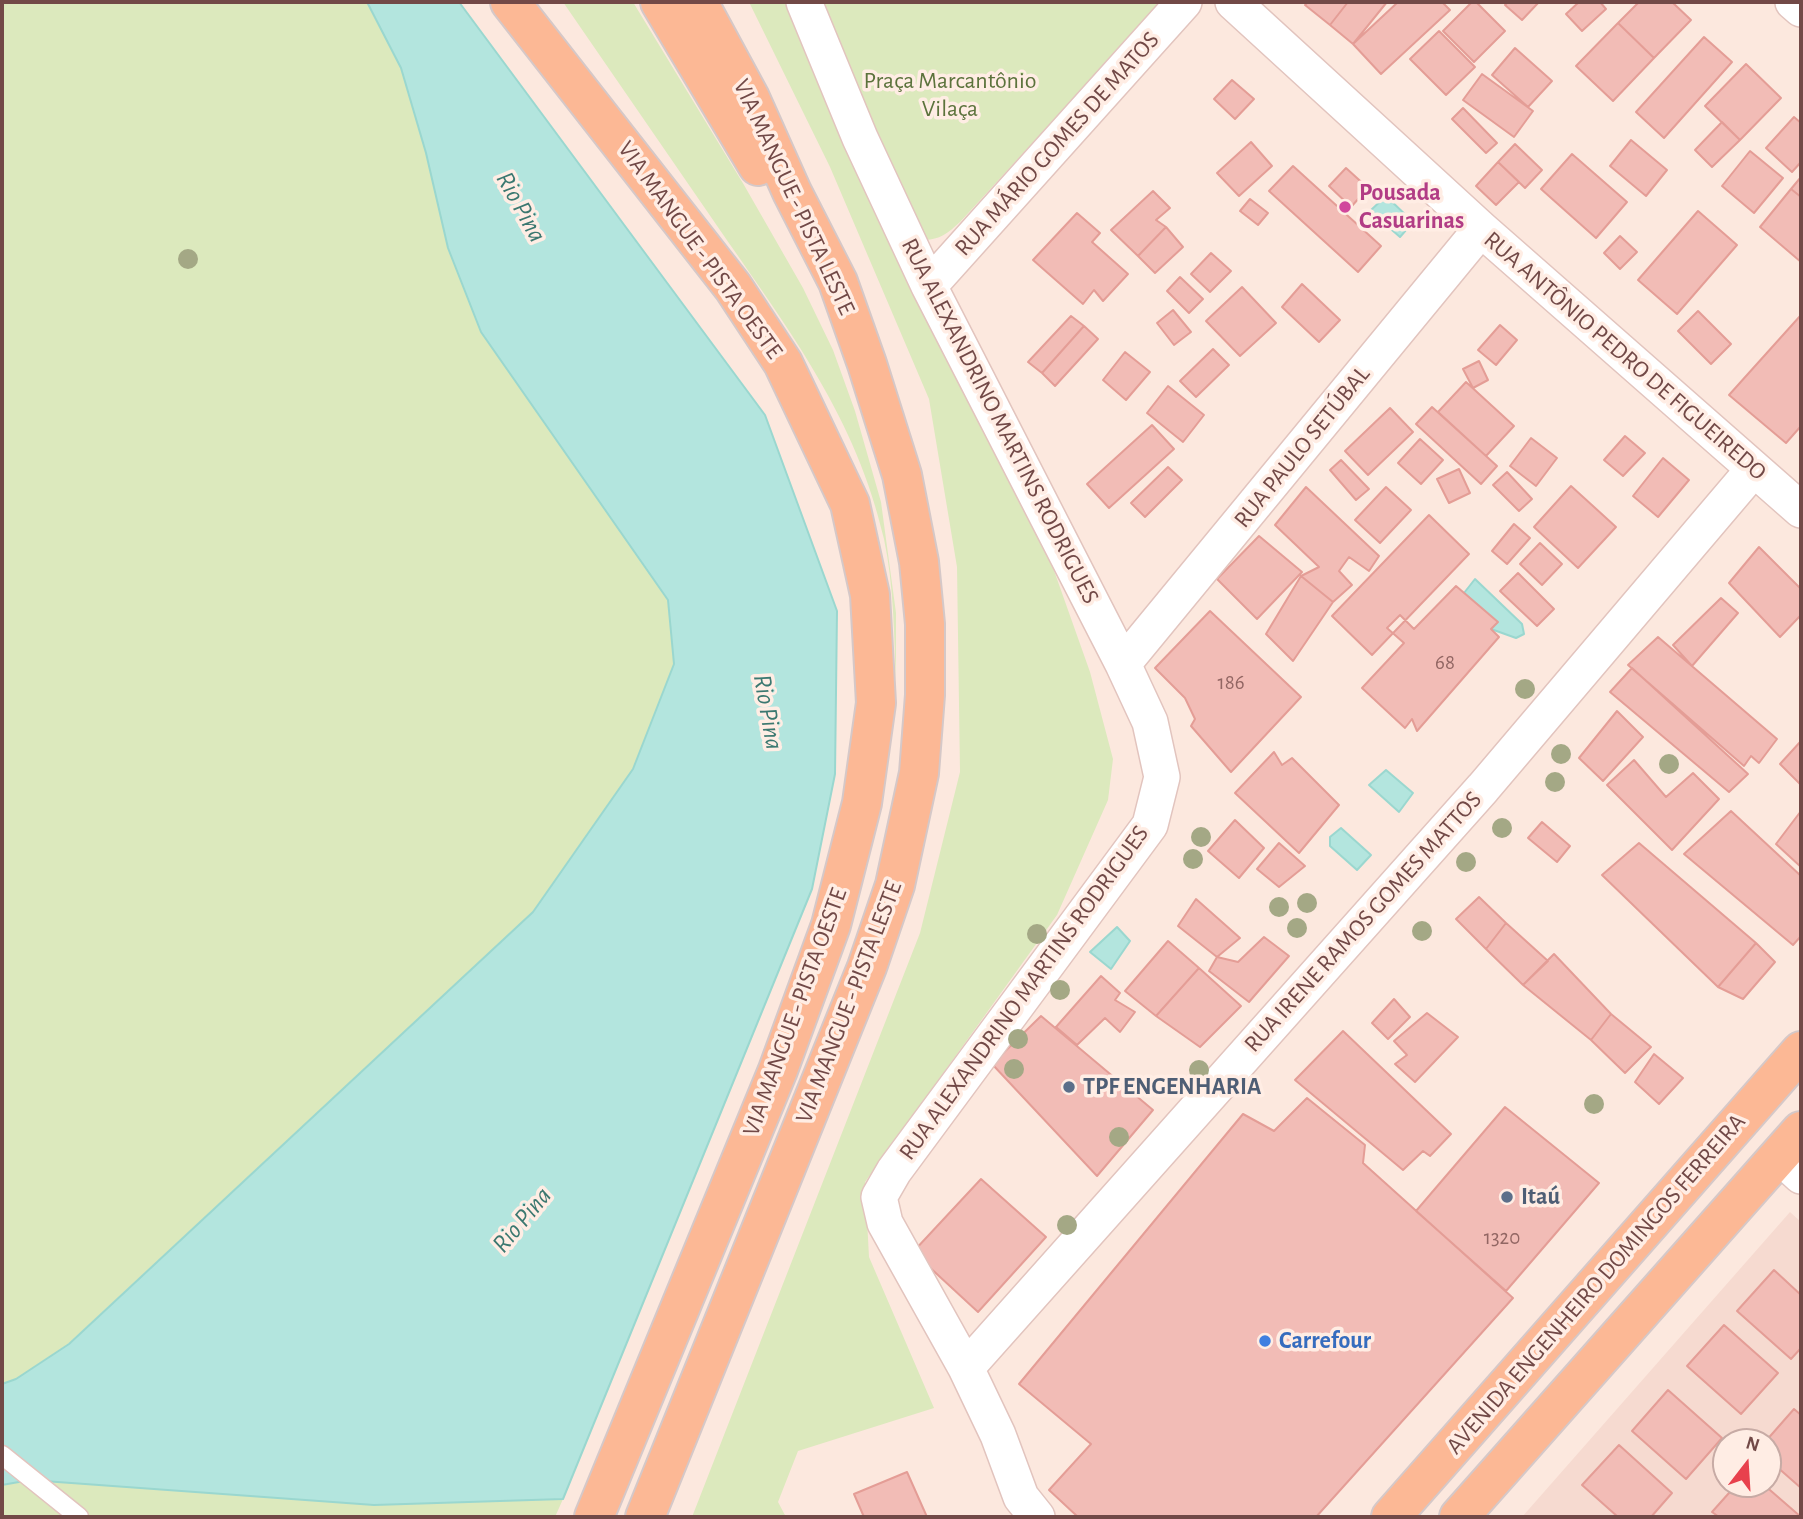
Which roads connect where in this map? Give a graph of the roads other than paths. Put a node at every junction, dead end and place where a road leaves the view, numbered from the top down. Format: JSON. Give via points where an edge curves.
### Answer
{"nodes":[{"id":1,"x":510,"y":2,"type":"edge"},
{"id":2,"x":532,"y":2,"type":"edge"},
{"id":3,"x":660,"y":2,"type":"edge"},
{"id":4,"x":698,"y":2,"type":"edge"},
{"id":5,"x":804,"y":2,"type":"edge"},
{"id":6,"x":1184,"y":2,"type":"edge"},
{"id":7,"x":1233,"y":2,"type":"edge"},
{"id":8,"x":1793,"y":2,"type":"edge"},
{"id":9,"x":1801,"y":9,"type":"edge"},
{"id":10,"x":594,"y":108,"type":"junction"},
{"id":11,"x":1481,"y":229,"type":"junction"},
{"id":12,"x":929,"y":286,"type":"junction"},
{"id":13,"x":845,"y":300,"type":"junction"},
{"id":14,"x":1753,"y":470,"type":"junction"},
{"id":15,"x":1801,"y":510,"type":"edge"},
{"id":16,"x":1123,"y":664,"type":"junction"},
{"id":17,"x":1801,"y":1051,"type":"edge"},
{"id":18,"x":1794,"y":1154,"type":"edge"},
{"id":19,"x":966,"y":1368,"type":"junction"},
{"id":20,"x":2,"y":1455,"type":"edge"},
{"id":21,"x":79,"y":1517,"type":"edge"},
{"id":22,"x":594,"y":1517,"type":"edge"},
{"id":23,"x":645,"y":1517,"type":"edge"},
{"id":24,"x":1038,"y":1517,"type":"edge"},
{"id":25,"x":1391,"y":1517,"type":"edge"},
{"id":26,"x":1459,"y":1517,"type":"edge"}],
"edges":[{"from":1,"to":10,"type":"main road","name":"VIA MANGUE - PISTA OESTE"},
{"from":2,"to":10,"type":"main road"},
{"from":3,"to":13,"type":"main road","via":[[757,165]]},
{"from":4,"to":13,"type":"main road","name":"VIA MANGUE - PISTA LESTE","via":[[750,98]]},
{"from":5,"to":12,"type":"street","name":"RUA ALEXANDRINO MARTINS RODRIGUES","via":[[860,138]]},
{"from":6,"to":12,"type":"street","name":"RUA MÁRIO GOMES DE MATOS"},
{"from":7,"to":11,"type":"street","name":"RUA ANTÔNIO PEDRO DE FIGUEIREDO"},
{"from":8,"to":9,"type":"street"},
{"from":10,"to":22,"type":"main road","name":"VIA MANGUE - PISTA OESTE","via":[[733,287],[783,363],[820,437],[850,504],[870,595],[876,703],[862,803],[831,925],[778,1070]]},
{"from":11,"to":14,"type":"street","name":"RUA ANTÔNIO PEDRO DE FIGUEIREDO"},
{"from":11,"to":16,"type":"street","name":"RUA PAULO SETÚBAL"},
{"from":12,"to":16,"type":"street","name":"RUA ALEXANDRINO MARTINS RODRIGUES"},
{"from":13,"to":23,"type":"main road","name":"VIA MANGUE - PISTA LESTE","via":[[902,475],[919,562],[925,695],[919,773],[895,885],[866,967]]},
{"from":14,"to":15,"type":"street","name":"RUA ANTÔNIO PEDRO DE FIGUEIREDO"},
{"from":14,"to":19,"type":"street","name":"RUA IRENE RAMOS GOMES MATTOS","via":[[1483,788]]},
{"from":16,"to":19,"type":"street","name":"RUA ALEXANDRINO MARTINS RODRIGUES","via":[[1150,722],[1162,777],[1150,825],[879,1197],[885,1223]]},
{"from":17,"to":25,"type":"main road","name":"AVENIDA ENGENHEIRO DOMINGOS FERREIRA"},
{"from":18,"to":26,"type":"main road","name":"AVENIDA ENGENHEIRO DOMINGOS FERREIRA"},
{"from":19,"to":24,"type":"street","name":"RUA ALEXANDRINO MARTINS RODRIGUES","via":[[1021,1497]]},
{"from":20,"to":21,"type":"lane"}]}
